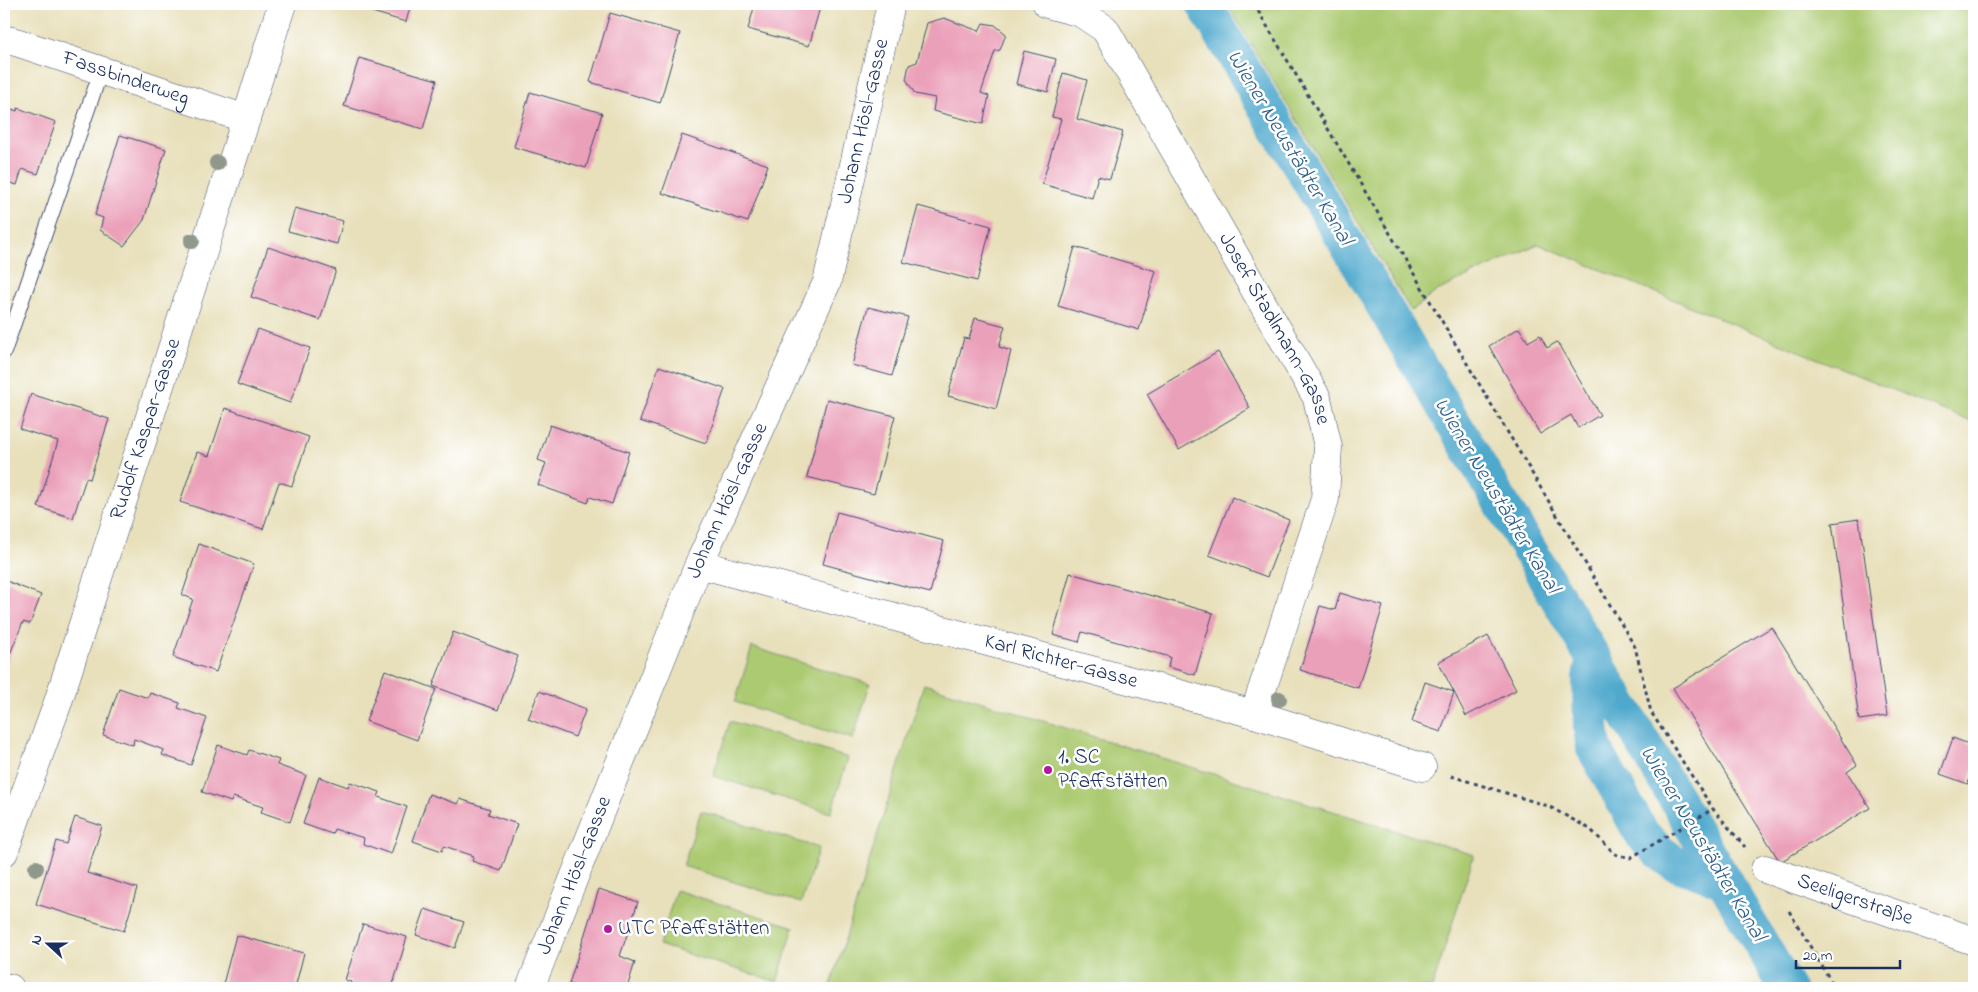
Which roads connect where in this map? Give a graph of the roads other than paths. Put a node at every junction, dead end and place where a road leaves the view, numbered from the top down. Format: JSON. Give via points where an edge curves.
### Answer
{"nodes":[{"id":1,"x":282,"y":4,"type":"edge"},
{"id":2,"x":891,"y":4,"type":"edge"},
{"id":3,"x":1046,"y":4,"type":"edge"},
{"id":4,"x":4,"y":40,"type":"edge"},
{"id":5,"x":101,"y":71,"type":"junction"},
{"id":6,"x":246,"y":119,"type":"junction"},
{"id":7,"x":4,"y":352,"type":"edge"},
{"id":8,"x":699,"y":564,"type":"junction"},
{"id":9,"x":1254,"y":714,"type":"junction"},
{"id":10,"x":1422,"y":767,"type":"road end"},
{"id":11,"x":4,"y":852,"type":"edge"},
{"id":12,"x":1765,"y":869,"type":"road end"},
{"id":13,"x":1974,"y":941,"type":"edge"},
{"id":14,"x":4,"y":987,"type":"edge"},
{"id":15,"x":10,"y":988,"type":"edge"},
{"id":16,"x":530,"y":988,"type":"edge"}],
"edges":[{"from":1,"to":6,"type":"street","name":"Rudolf Kaspar-Gasse"},
{"from":2,"to":8,"type":"street","name":"Johann Hösl-Gasse","via":[[827,282]]},
{"from":3,"to":9,"type":"street","name":"Josef Stadlmann-Gasse","via":[[1081,13],[1105,29],[1317,398],[1328,447],[1325,499]]},
{"from":4,"to":5,"type":"street","name":"Fassbinderweg"},
{"from":5,"to":6,"type":"street","name":"Fassbinderweg"},
{"from":5,"to":7,"type":"lane"},
{"from":6,"to":11,"type":"street","name":"Rudolf Kaspar-Gasse","via":[[57,705]]},
{"from":8,"to":9,"type":"street","name":"Karl Richter-Gasse"},
{"from":8,"to":16,"type":"street","name":"Johann Hösl-Gasse"},
{"from":9,"to":10,"type":"street","name":"Karl Richter-Gasse"},
{"from":12,"to":13,"type":"street","name":"Seeligerstraße"},
{"from":14,"to":15,"type":"street"}]}
